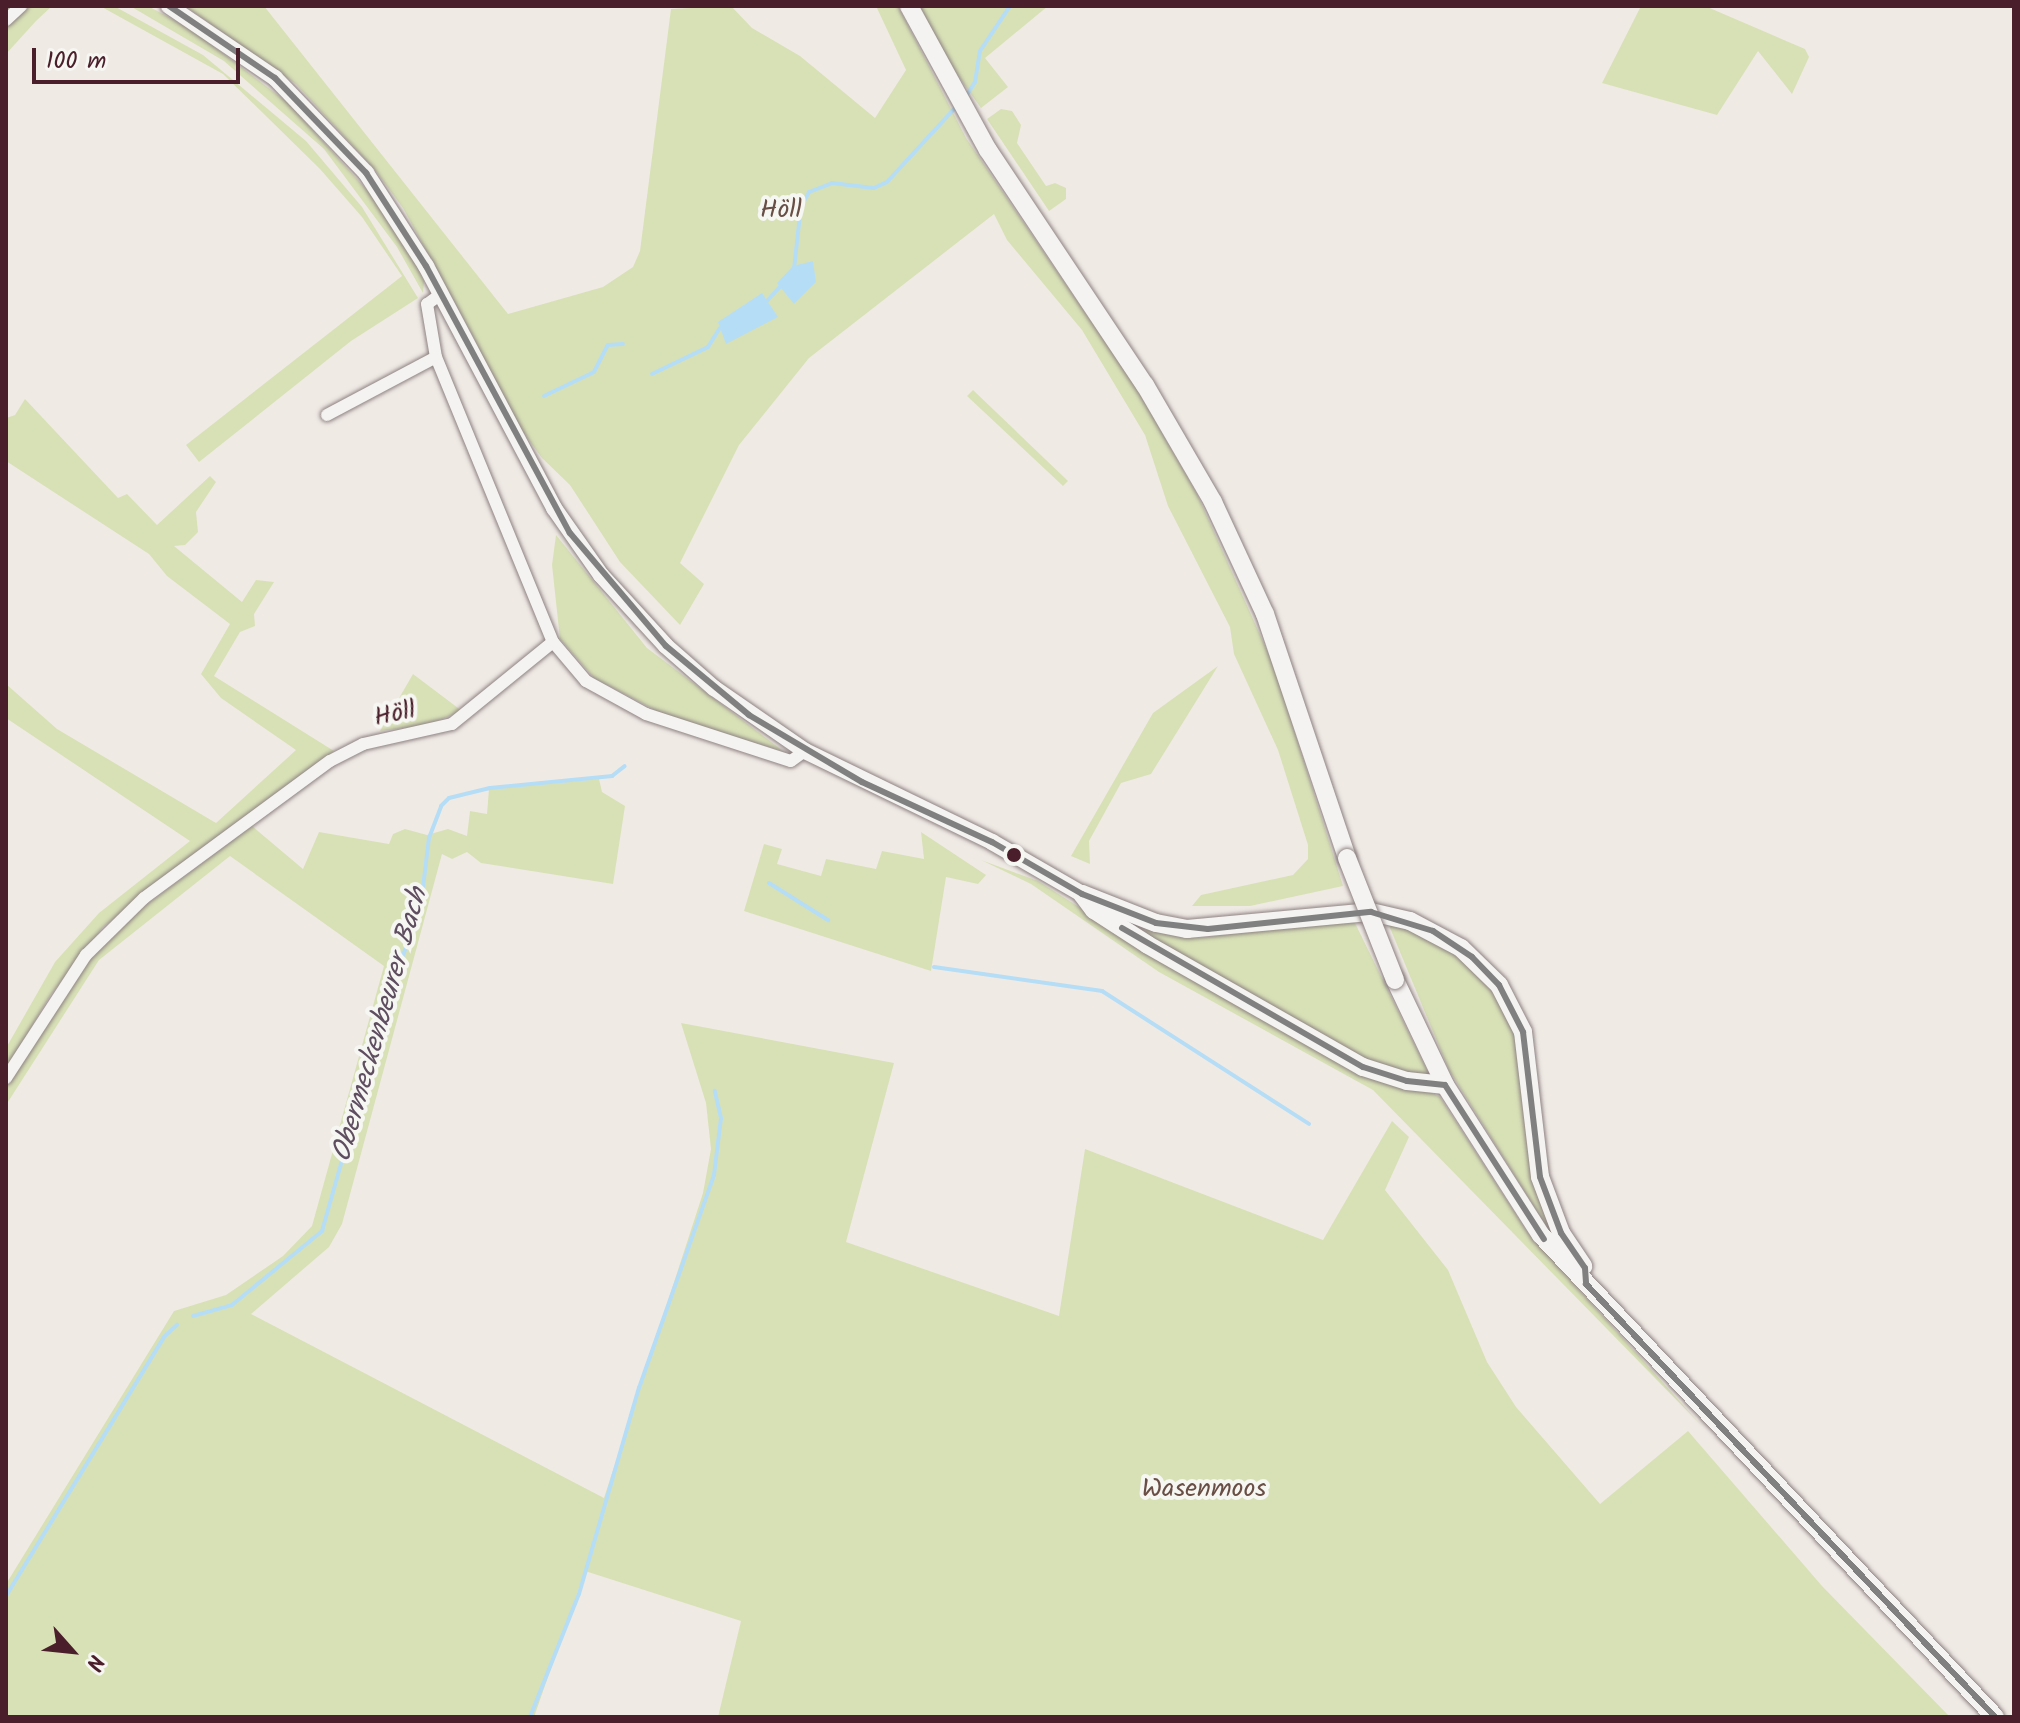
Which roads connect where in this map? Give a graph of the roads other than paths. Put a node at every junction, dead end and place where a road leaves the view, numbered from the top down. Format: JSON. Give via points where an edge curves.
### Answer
{"nodes":[{"id":1,"x":21,"y":6,"type":"edge"},
{"id":2,"x":169,"y":6,"type":"edge"},
{"id":3,"x":909,"y":6,"type":"edge"},
{"id":4,"x":6,"y":20,"type":"edge"},
{"id":5,"x":441,"y":294,"type":"junction"},
{"id":6,"x":436,"y":357,"type":"junction"},
{"id":7,"x":327,"y":415,"type":"dead end"},
{"id":8,"x":553,"y":642,"type":"junction"},
{"id":9,"x":805,"y":751,"type":"junction"},
{"id":10,"x":1082,"y":894,"type":"junction"},
{"id":11,"x":6,"y":1078,"type":"edge"},
{"id":12,"x":1445,"y":1085,"type":"junction"},
{"id":13,"x":1586,"y":1284,"type":"junction"},
{"id":14,"x":1995,"y":1717,"type":"edge"}],
"edges":[{"from":1,"to":4,"type":"street"},
{"from":2,"to":5,"type":"main road","via":[[251,59],[329,130],[389,204]]},
{"from":3,"to":12,"type":"main road","bridge":true,"via":[[988,150],[1145,385],[1213,502],[1265,614],[1347,858],[1395,980]]},
{"from":5,"to":6,"type":"street","via":[[427,304]]},
{"from":5,"to":9,"type":"main road","via":[[536,478],[601,575],[666,646],[737,706]]},
{"from":6,"to":7,"type":"street"},
{"from":6,"to":8,"type":"street"},
{"from":8,"to":9,"type":"street","via":[[586,681],[646,714],[791,761]]},
{"from":8,"to":11,"type":"street","name":"Höll","via":[[464,717],[347,751],[144,898],[101,937],[54,998]]},
{"from":9,"to":10,"type":"main road","via":[[1002,847]]},
{"from":10,"to":12,"type":"main road","via":[[1094,910],[1148,945],[1363,1067],[1407,1081]]},
{"from":10,"to":13,"type":"main road","via":[[1143,919],[1187,929],[1371,912],[1410,921],[1461,948],[1499,985],[1523,1032],[1540,1177],[1561,1233],[1585,1268]]},
{"from":12,"to":13,"type":"main road","via":[[1509,1191]]},
{"from":13,"to":14,"type":"main road"}]}
